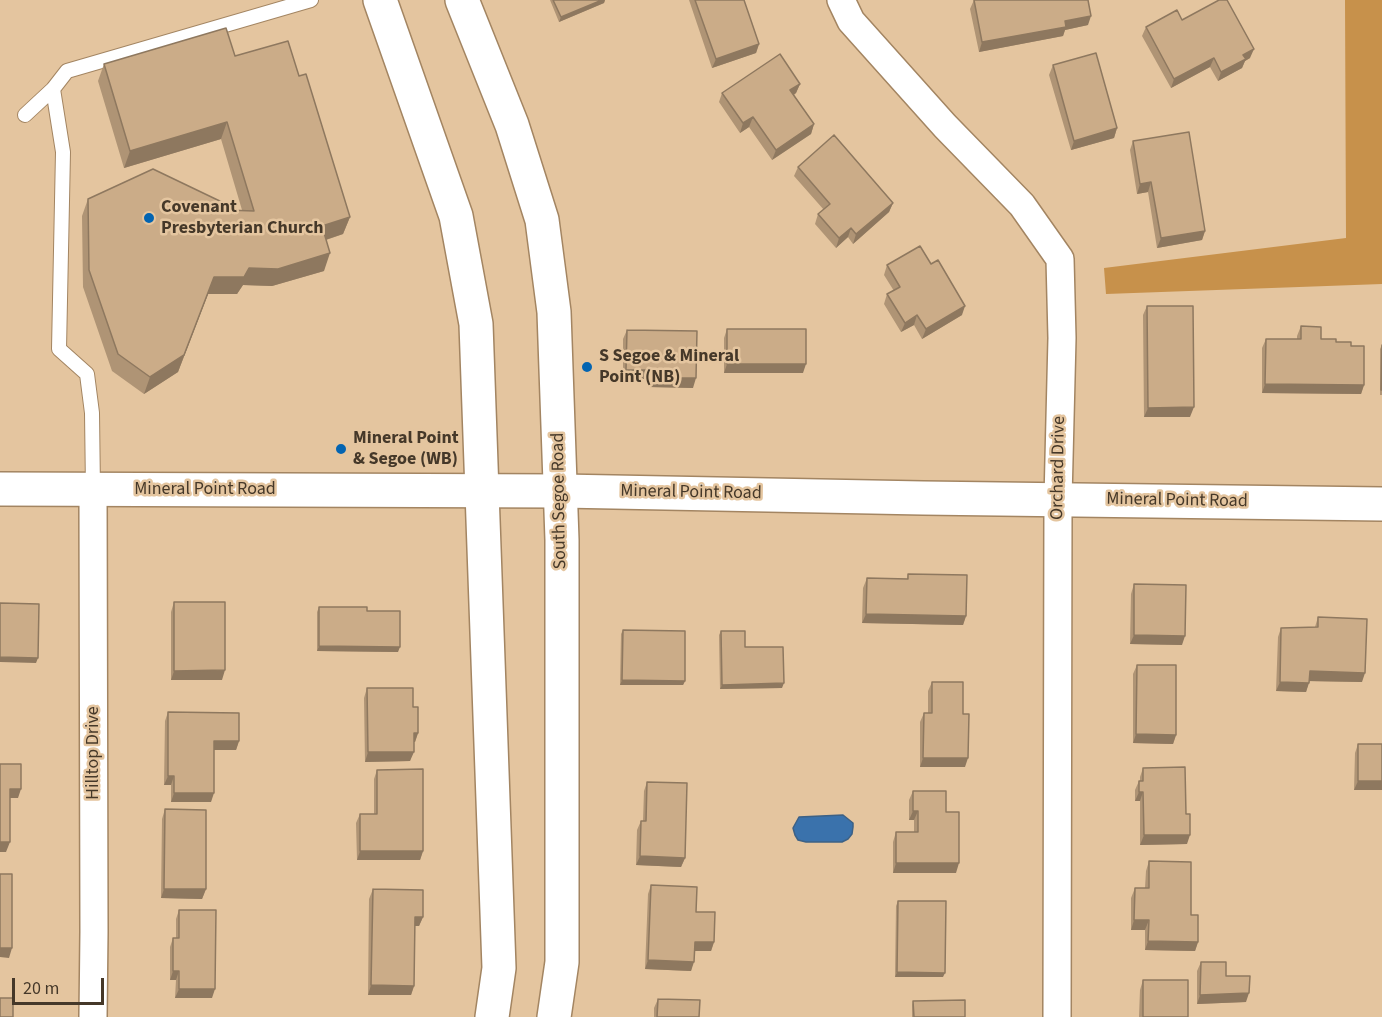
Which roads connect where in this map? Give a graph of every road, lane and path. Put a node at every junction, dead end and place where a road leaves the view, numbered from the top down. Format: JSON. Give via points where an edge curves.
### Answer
{"nodes":[{"id":1,"x":311,"y":0,"type":"edge"},
{"id":2,"x":380,"y":0,"type":"edge"},
{"id":3,"x":462,"y":0,"type":"edge"},
{"id":4,"x":841,"y":0,"type":"edge"},
{"id":5,"x":53,"y":89,"type":"junction"},
{"id":6,"x":25,"y":115,"type":"dead end"},
{"id":7,"x":0,"y":489,"type":"edge"},
{"id":8,"x":93,"y":490,"type":"junction"},
{"id":9,"x":482,"y":490,"type":"junction"},
{"id":10,"x":562,"y":491,"type":"junction"},
{"id":11,"x":1058,"y":499,"type":"junction"},
{"id":12,"x":1382,"y":504,"type":"edge"},
{"id":13,"x":93,"y":1017,"type":"edge"},
{"id":14,"x":492,"y":1017,"type":"edge"},
{"id":15,"x":554,"y":1017,"type":"edge"},
{"id":16,"x":1058,"y":1017,"type":"edge"}],
"edges":[{"from":1,"to":5,"type":"lane","via":[[67,71]]},
{"from":2,"to":9,"type":"street","via":[[456,216],[476,324]]},
{"from":3,"to":10,"type":"street","name":"South Segoe Road","via":[[512,124],[542,220],[554,312]]},
{"from":4,"to":11,"type":"street","name":"Orchard Drive","via":[[851,21],[1022,205],[1060,259]]},
{"from":5,"to":6,"type":"lane"},
{"from":5,"to":8,"type":"lane","via":[[63,152],[59,349],[87,374],[92,412]]},
{"from":7,"to":8,"type":"street","name":"Mineral Point Road"},
{"from":8,"to":9,"type":"street","name":"Mineral Point Road"},
{"from":8,"to":13,"type":"street","name":"Hilltop Drive"},
{"from":9,"to":10,"type":"street","name":"Mineral Point Road"},
{"from":9,"to":14,"type":"street","via":[[499,968]]},
{"from":10,"to":11,"type":"street","name":"Mineral Point Road"},
{"from":10,"to":15,"type":"street","name":"South Segoe Road","via":[[562,962]]},
{"from":11,"to":12,"type":"street","name":"Mineral Point Road"},
{"from":11,"to":16,"type":"street","name":"Orchard Drive"}]}
